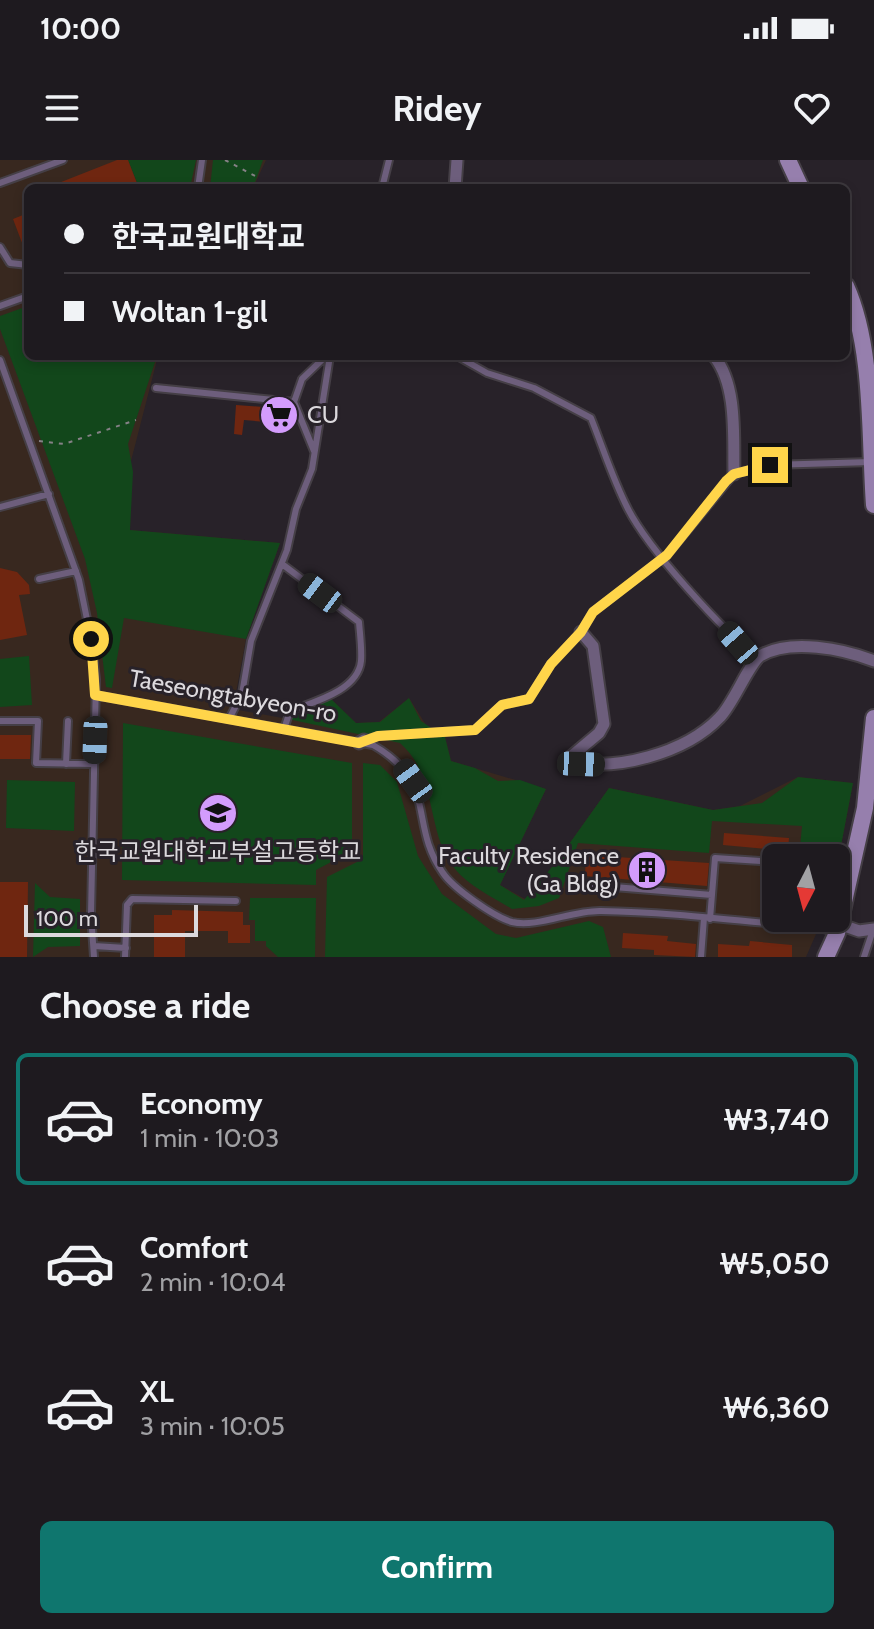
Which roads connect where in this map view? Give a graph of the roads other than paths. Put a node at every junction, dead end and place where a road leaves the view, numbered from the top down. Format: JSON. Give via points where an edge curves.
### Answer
{"nodes":[{"id":1,"x":33,"y":160,"type":"edge"},
{"id":2,"x":63,"y":160,"type":"edge"},
{"id":3,"x":202,"y":160,"type":"edge"},
{"id":4,"x":389,"y":160,"type":"edge"},
{"id":5,"x":457,"y":160,"type":"edge"},
{"id":6,"x":788,"y":160,"type":"edge"},
{"id":7,"x":37,"y":170,"type":"junction"},
{"id":8,"x":0,"y":183,"type":"edge"},
{"id":9,"x":199,"y":184,"type":"edge"},
{"id":10,"x":383,"y":184,"type":"edge"},
{"id":11,"x":455,"y":184,"type":"edge"},
{"id":12,"x":799,"y":184,"type":"edge"},
{"id":13,"x":0,"y":247,"type":"edge"},
{"id":14,"x":24,"y":265,"type":"edge"},
{"id":15,"x":850,"y":294,"type":"edge"},
{"id":16,"x":24,"y":297,"type":"edge"},
{"id":17,"x":0,"y":306,"type":"edge"},
{"id":18,"x":0,"y":360,"type":"edge"},
{"id":19,"x":323,"y":360,"type":"edge"},
{"id":20,"x":327,"y":360,"type":"edge"},
{"id":21,"x":464,"y":360,"type":"edge"},
{"id":22,"x":717,"y":360,"type":"edge"},
{"id":23,"x":156,"y":388,"type":"dead end"},
{"id":24,"x":294,"y":402,"type":"junction"},
{"id":25,"x":314,"y":453,"type":"junction"},
{"id":26,"x":872,"y":462,"type":"edge"},
{"id":27,"x":734,"y":474,"type":"junction"},
{"id":28,"x":49,"y":494,"type":"junction"},
{"id":29,"x":874,"y":505,"type":"edge"},
{"id":30,"x":0,"y":507,"type":"edge"},
{"id":31,"x":663,"y":558,"type":"junction"},
{"id":32,"x":282,"y":564,"type":"junction"},
{"id":33,"x":76,"y":571,"type":"junction"},
{"id":34,"x":39,"y":579,"type":"dead end"},
{"id":35,"x":581,"y":632,"type":"junction"},
{"id":36,"x":758,"y":657,"type":"junction"},
{"id":37,"x":874,"y":661,"type":"edge"},
{"id":38,"x":95,"y":695,"type":"junction"},
{"id":39,"x":874,"y":718,"type":"edge"},
{"id":40,"x":229,"y":719,"type":"junction"},
{"id":41,"x":0,"y":721,"type":"edge"},
{"id":42,"x":68,"y":721,"type":"dead end"},
{"id":43,"x":284,"y":729,"type":"junction"},
{"id":44,"x":362,"y":742,"type":"junction"},
{"id":45,"x":66,"y":764,"type":"junction"},
{"id":46,"x":94,"y":764,"type":"junction"},
{"id":47,"x":762,"y":861,"type":"edge"},
{"id":48,"x":850,"y":875,"type":"edge"},
{"id":49,"x":577,"y":884,"type":"dead end"},
{"id":50,"x":712,"y":895,"type":"junction"},
{"id":51,"x":236,"y":901,"type":"dead end"},
{"id":52,"x":707,"y":919,"type":"junction"},
{"id":53,"x":762,"y":923,"type":"edge"},
{"id":54,"x":874,"y":929,"type":"edge"},
{"id":55,"x":850,"y":930,"type":"edge"},
{"id":56,"x":837,"y":932,"type":"edge"},
{"id":57,"x":94,"y":946,"type":"junction"},
{"id":58,"x":126,"y":948,"type":"junction"},
{"id":59,"x":94,"y":957,"type":"edge"},
{"id":60,"x":125,"y":957,"type":"edge"},
{"id":61,"x":701,"y":957,"type":"edge"},
{"id":62,"x":826,"y":957,"type":"edge"},
{"id":63,"x":864,"y":957,"type":"edge"}],
"edges":[{"from":1,"to":7,"type":"lane"},
{"from":2,"to":7,"type":"lane"},
{"from":3,"to":9,"type":"lane"},
{"from":4,"to":10,"type":"lane"},
{"from":5,"to":11,"type":"street"},
{"from":6,"to":12,"type":"main road"},
{"from":7,"to":8,"type":"lane"},
{"from":13,"to":14,"type":"lane","via":[[10,263]]},
{"from":15,"to":26,"type":"main road","via":[[866,375]]},
{"from":16,"to":17,"type":"lane"},
{"from":18,"to":28,"type":"lane","name":"Taeseongtabyeon-ro"},
{"from":19,"to":24,"type":"lane","via":[[302,379]]},
{"from":20,"to":25,"type":"lane"},
{"from":21,"to":31,"type":"lane","via":[[591,418],[629,511]]},
{"from":22,"to":27,"type":"street","via":[[724,368],[733,419]]},
{"from":23,"to":24,"type":"lane"},
{"from":24,"to":25,"type":"lane"},
{"from":25,"to":32,"type":"lane"},
{"from":26,"to":27,"type":"lane","via":[[770,465]]},
{"from":26,"to":29,"type":"main road"},
{"from":27,"to":31,"type":"lane"},
{"from":28,"to":30,"type":"lane"},
{"from":28,"to":33,"type":"lane","name":"Taeseongtabyeon-ro"},
{"from":31,"to":35,"type":"lane","via":[[593,612]]},
{"from":31,"to":36,"type":"lane","via":[[738,643]]},
{"from":32,"to":40,"type":"lane","via":[[251,641],[242,694]]},
{"from":32,"to":43,"type":"lane","via":[[359,622],[361,662],[358,674],[338,692],[290,711]]},
{"from":33,"to":34,"type":"lane"},
{"from":33,"to":38,"type":"lane","name":"Taeseongtabyeon-ro","via":[[91,639]]},
{"from":35,"to":36,"type":"street","via":[[593,646],[604,724],[567,760],[581,764],[617,765],[681,744],[703,731],[721,716]]},
{"from":35,"to":44,"type":"lane","via":[[551,664],[529,699],[502,705],[475,730],[390,735]]},
{"from":36,"to":37,"type":"street","via":[[785,648],[855,653]]},
{"from":38,"to":40,"type":"lane","name":"Taeseongtabyeon-ro"},
{"from":38,"to":46,"type":"lane","name":"Taeseongtabyeon-ro"},
{"from":39,"to":48,"type":"main road","via":[[865,808]]},
{"from":40,"to":43,"type":"lane","name":"Taeseongtabyeon-ro"},
{"from":41,"to":45,"type":"lane","via":[[38,721],[36,763]]},
{"from":42,"to":45,"type":"lane"},
{"from":43,"to":44,"type":"lane","name":"Taeseongtabyeon-ro"},
{"from":44,"to":52,"type":"lane","name":"Taeseongtabyeon-ro","via":[[397,759],[413,781],[432,852],[444,875],[496,915],[513,922],[602,911]]},
{"from":45,"to":46,"type":"lane"},
{"from":46,"to":57,"type":"lane","name":"Taeseongtabyeon-ro"},
{"from":47,"to":50,"type":"lane","via":[[715,858]]},
{"from":49,"to":50,"type":"lane"},
{"from":50,"to":52,"type":"lane"},
{"from":51,"to":58,"type":"lane","via":[[132,899],[127,905]]},
{"from":52,"to":53,"type":"lane","name":"Taeseongtabyeon-ro"},
{"from":52,"to":61,"type":"lane"},
{"from":54,"to":55,"type":"street"},
{"from":54,"to":63,"type":"lane"},
{"from":56,"to":62,"type":"main road"},
{"from":57,"to":58,"type":"lane"},
{"from":57,"to":59,"type":"lane","name":"Taeseongtabyeon-ro"},
{"from":58,"to":60,"type":"lane"}]}
